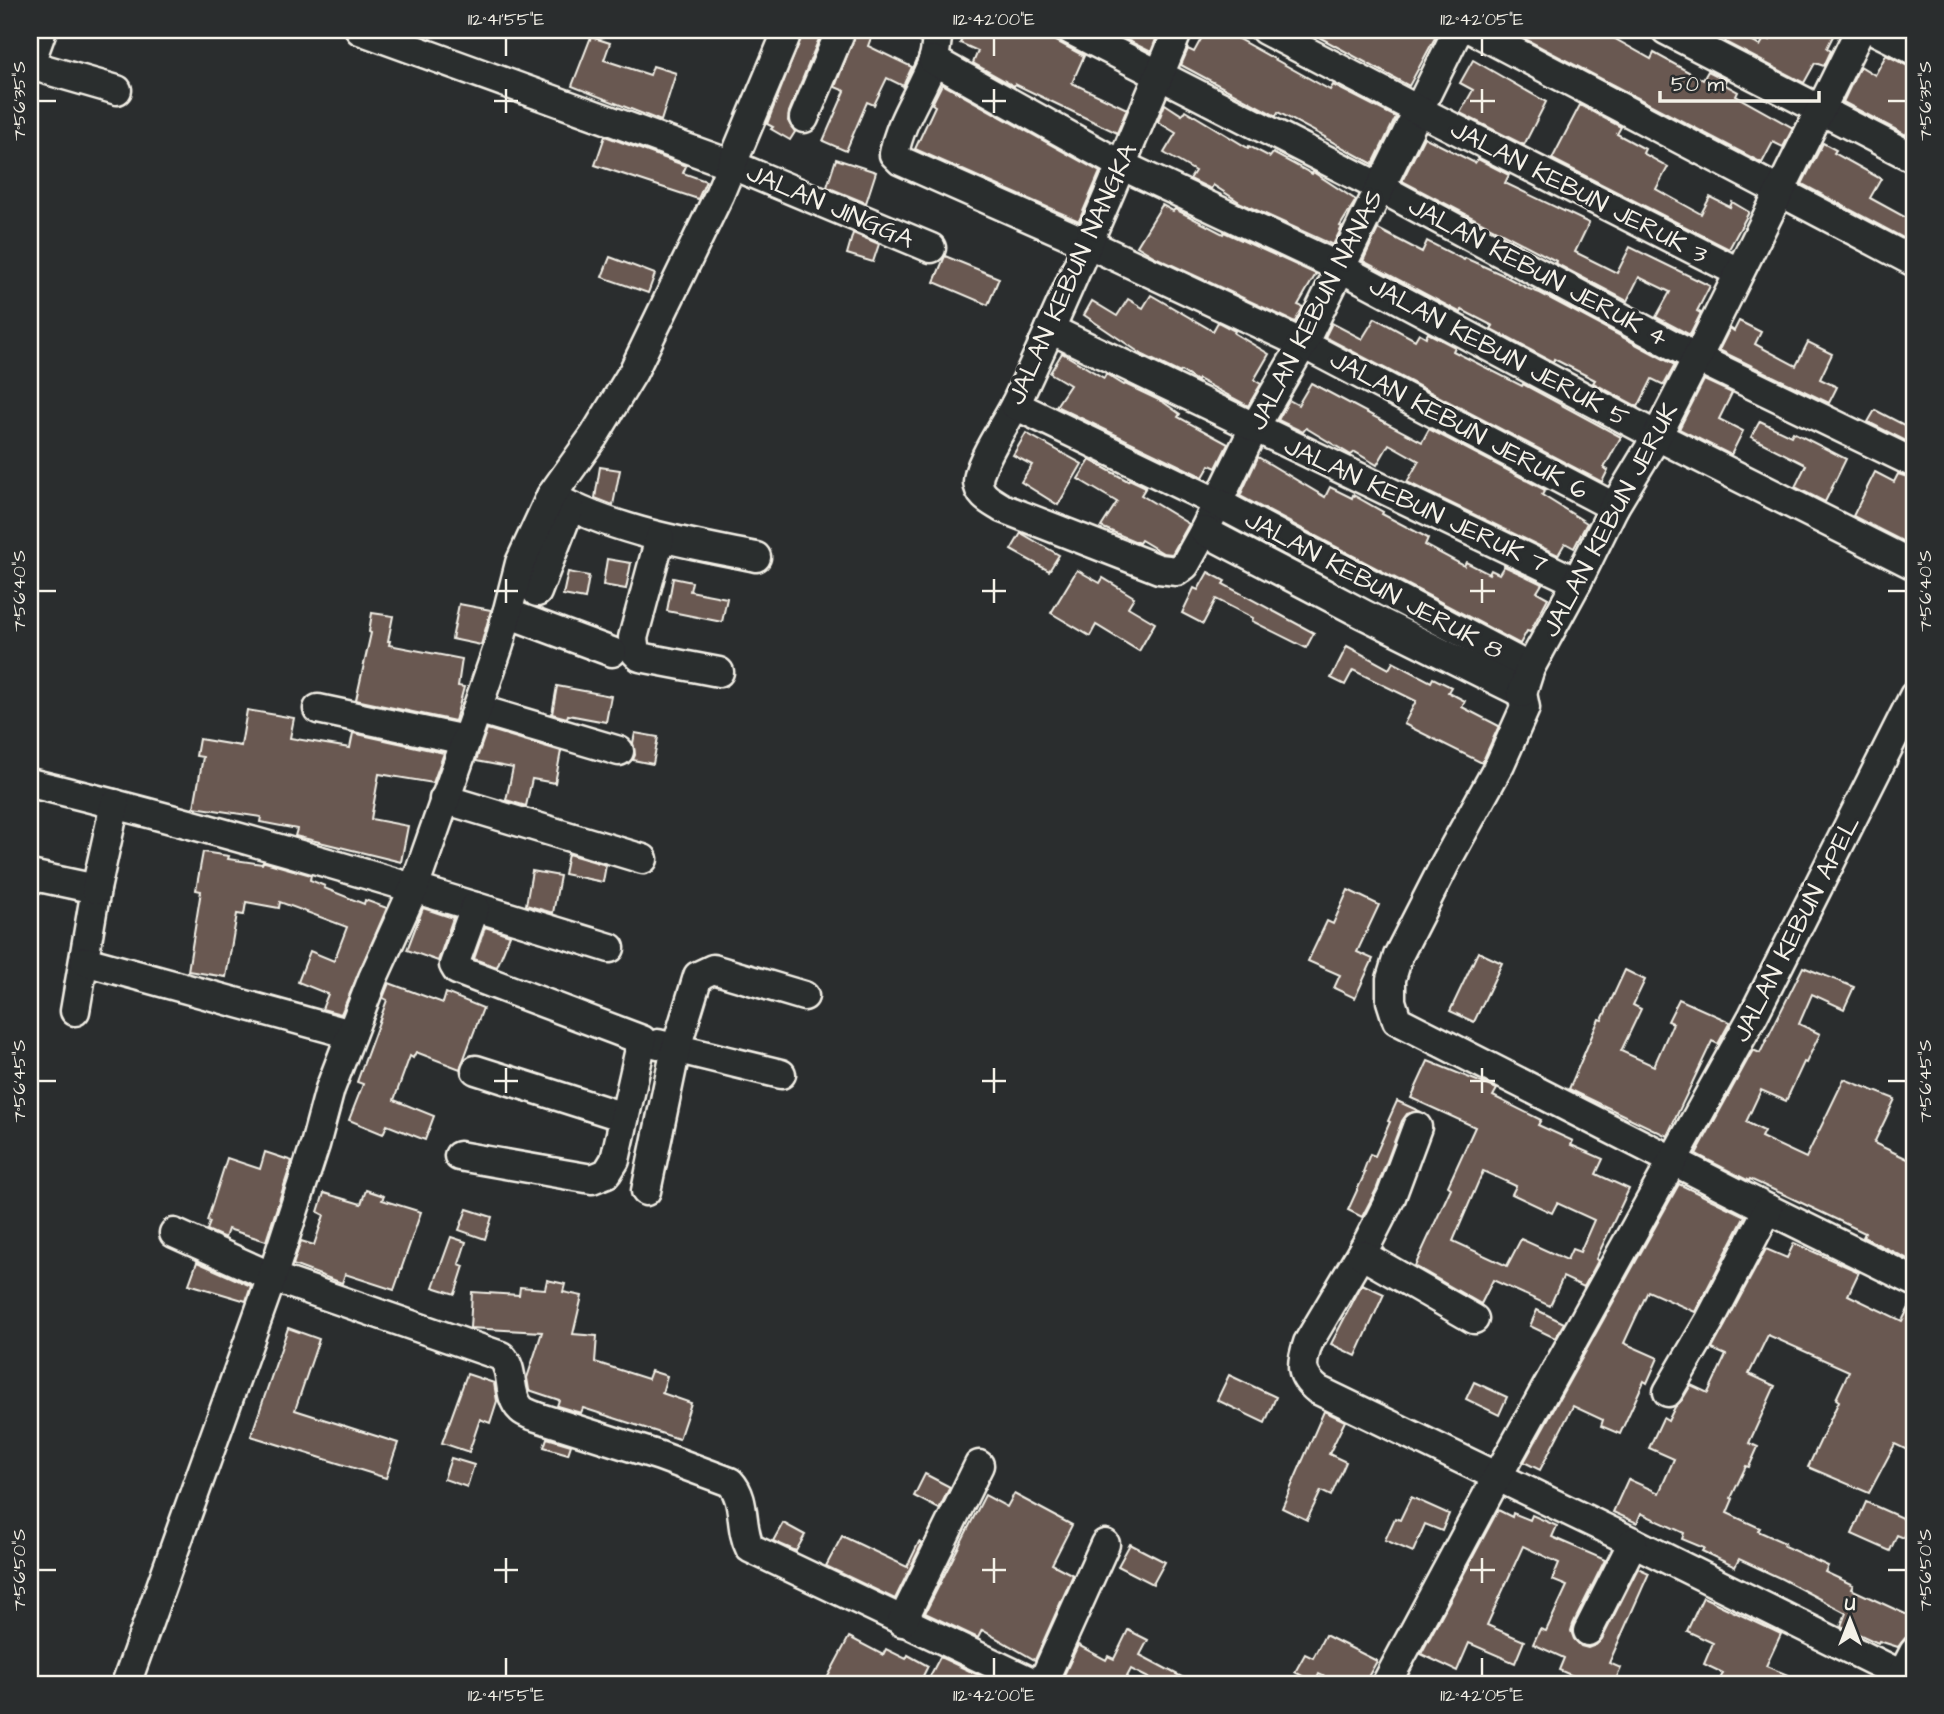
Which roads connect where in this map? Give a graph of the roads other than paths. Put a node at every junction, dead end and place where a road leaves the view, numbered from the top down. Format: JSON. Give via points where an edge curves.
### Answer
{"nodes":[{"id":1,"x":42,"y":30,"type":"edge"},
{"id":2,"x":360,"y":30,"type":"edge"},
{"id":3,"x":788,"y":30,"type":"edge"},
{"id":4,"x":841,"y":30,"type":"edge"},
{"id":5,"x":1070,"y":30,"type":"edge"},
{"id":6,"x":1178,"y":30,"type":"edge"},
{"id":7,"x":1265,"y":30,"type":"edge"},
{"id":8,"x":1458,"y":30,"type":"edge"},
{"id":9,"x":1473,"y":30,"type":"edge"},
{"id":10,"x":1666,"y":30,"type":"edge"},
{"id":11,"x":1860,"y":30,"type":"edge"},
{"id":12,"x":1874,"y":30,"type":"edge"},
{"id":13,"x":935,"y":38,"type":"edge"},
{"id":14,"x":1914,"y":50,"type":"edge"},
{"id":15,"x":30,"y":64,"type":"edge"},
{"id":16,"x":1159,"y":76,"type":"junction"},
{"id":17,"x":117,"y":90,"type":"dead end"},
{"id":18,"x":1821,"y":109,"type":"junction"},
{"id":19,"x":1420,"y":111,"type":"junction"},
{"id":20,"x":804,"y":118,"type":"dead end"},
{"id":21,"x":1914,"y":158,"type":"edge"},
{"id":22,"x":730,"y":164,"type":"junction"},
{"id":23,"x":1121,"y":165,"type":"junction"},
{"id":24,"x":1380,"y":187,"type":"junction"},
{"id":25,"x":1779,"y":192,"type":"junction"},
{"id":26,"x":1087,"y":243,"type":"junction"},
{"id":27,"x":930,"y":248,"type":"dead end"},
{"id":28,"x":1914,"y":262,"type":"edge"},
{"id":29,"x":1341,"y":268,"type":"junction"},
{"id":30,"x":1738,"y":272,"type":"junction"},
{"id":31,"x":1050,"y":329,"type":"junction"},
{"id":32,"x":1303,"y":344,"type":"junction"},
{"id":33,"x":1697,"y":358,"type":"junction"},
{"id":34,"x":1015,"y":405,"type":"junction"},
{"id":35,"x":1254,"y":429,"type":"junction"},
{"id":36,"x":1657,"y":436,"type":"junction"},
{"id":37,"x":1914,"y":463,"type":"edge"},
{"id":38,"x":561,"y":501,"type":"junction"},
{"id":39,"x":1219,"y":503,"type":"junction"},
{"id":40,"x":1614,"y":507,"type":"junction"},
{"id":41,"x":1204,"y":531,"type":"junction"},
{"id":42,"x":660,"y":538,"type":"junction"},
{"id":43,"x":756,"y":556,"type":"dead end"},
{"id":44,"x":1914,"y":565,"type":"edge"},
{"id":45,"x":1159,"y":569,"type":"joint"},
{"id":46,"x":1577,"y":582,"type":"junction"},
{"id":47,"x":537,"y":592,"type":"dead end"},
{"id":48,"x":507,"y":612,"type":"junction"},
{"id":49,"x":612,"y":652,"type":"dead end"},
{"id":50,"x":719,"y":672,"type":"dead end"},
{"id":51,"x":1526,"y":680,"type":"junction"},
{"id":52,"x":1914,"y":696,"type":"edge"},
{"id":53,"x":318,"y":709,"type":"dead end"},
{"id":54,"x":477,"y":709,"type":"junction"},
{"id":55,"x":466,"y":740,"type":"junction"},
{"id":56,"x":619,"y":751,"type":"dead end"},
{"id":57,"x":30,"y":783,"type":"edge"},
{"id":58,"x":444,"y":799,"type":"junction"},
{"id":59,"x":115,"y":804,"type":"junction"},
{"id":60,"x":643,"y":859,"type":"dead end"},
{"id":61,"x":30,"y":875,"type":"edge"},
{"id":62,"x":414,"y":888,"type":"junction"},
{"id":63,"x":96,"y":889,"type":"junction"},
{"id":64,"x":475,"y":907,"type":"junction"},
{"id":65,"x":610,"y":948,"type":"dead end"},
{"id":66,"x":85,"y":961,"type":"junction"},
{"id":67,"x":804,"y":996,"type":"dead end"},
{"id":68,"x":75,"y":1012,"type":"dead end"},
{"id":69,"x":351,"y":1034,"type":"junction"},
{"id":70,"x":642,"y":1040,"type":"junction"},
{"id":71,"x":676,"y":1048,"type":"junction"},
{"id":72,"x":476,"y":1070,"type":"dead end"},
{"id":73,"x":781,"y":1074,"type":"dead end"},
{"id":74,"x":624,"y":1116,"type":"junction"},
{"id":75,"x":1417,"y":1127,"type":"dead end"},
{"id":76,"x":459,"y":1156,"type":"dead end"},
{"id":77,"x":1674,"y":1161,"type":"junction"},
{"id":78,"x":646,"y":1191,"type":"dead end"},
{"id":79,"x":1768,"y":1209,"type":"junction"},
{"id":80,"x":174,"y":1233,"type":"dead end"},
{"id":81,"x":1360,"y":1254,"type":"junction"},
{"id":82,"x":272,"y":1277,"type":"junction"},
{"id":83,"x":1914,"y":1281,"type":"edge"},
{"id":84,"x":1474,"y":1319,"type":"dead end"},
{"id":85,"x":1668,"y":1392,"type":"dead end"},
{"id":86,"x":979,"y":1465,"type":"dead end"},
{"id":87,"x":1497,"y":1477,"type":"junction"},
{"id":88,"x":1633,"y":1542,"type":"junction"},
{"id":89,"x":1105,"y":1544,"type":"dead end"},
{"id":90,"x":902,"y":1622,"type":"junction"},
{"id":91,"x":1588,"y":1631,"type":"dead end"},
{"id":92,"x":1910,"y":1669,"type":"edge"},
{"id":93,"x":1003,"y":1677,"type":"edge"},
{"id":94,"x":126,"y":1684,"type":"edge"},
{"id":95,"x":1036,"y":1684,"type":"edge"},
{"id":96,"x":1042,"y":1684,"type":"edge"},
{"id":97,"x":1386,"y":1684,"type":"edge"}],
"edges":[{"from":1,"to":15,"type":"street"},
{"from":2,"to":22,"type":"street","name":"JALAN JINGGA"},
{"from":3,"to":22,"type":"street"},
{"from":4,"to":20,"type":"street"},
{"from":5,"to":16,"type":"street","name":"JALAN KEBUN JERUK 4"},
{"from":6,"to":16,"type":"street","name":"JALAN KEBUN NANGKA"},
{"from":7,"to":19,"type":"street","name":"JALAN KEBUN JERUK 3"},
{"from":8,"to":19,"type":"street","name":"JALAN KEBUN NANAS"},
{"from":9,"to":25,"type":"street"},
{"from":10,"to":18,"type":"street"},
{"from":11,"to":18,"type":"street","name":"JALAN KEBUN JERUK"},
{"from":12,"to":14,"type":"street"},
{"from":13,"to":23,"type":"street","name":"JALAN KEBUN JERUK 5"},
{"from":13,"to":26,"type":"street","name":"JALAN KEBUN JERUK 6","via":[[894,154],[918,170]]},
{"from":15,"to":17,"type":"street"},
{"from":16,"to":23,"type":"street","name":"JALAN KEBUN NANGKA"},
{"from":16,"to":24,"type":"street","name":"JALAN KEBUN JERUK 4"},
{"from":18,"to":21,"type":"street"},
{"from":18,"to":25,"type":"street","name":"JALAN KEBUN JERUK"},
{"from":19,"to":24,"type":"street","name":"JALAN KEBUN NANAS"},
{"from":19,"to":30,"type":"street","name":"JALAN KEBUN JERUK 3"},
{"from":22,"to":27,"type":"street","name":"JALAN JINGGA"},
{"from":22,"to":38,"type":"street","via":[[633,372]]},
{"from":23,"to":26,"type":"street","name":"JALAN KEBUN NANGKA"},
{"from":23,"to":29,"type":"street","name":"JALAN KEBUN JERUK 5"},
{"from":24,"to":29,"type":"street","name":"JALAN KEBUN NANAS"},
{"from":24,"to":33,"type":"street","name":"JALAN KEBUN JERUK 4"},
{"from":25,"to":28,"type":"street"},
{"from":25,"to":30,"type":"street","name":"JALAN KEBUN JERUK"},
{"from":26,"to":31,"type":"street","name":"JALAN KEBUN NANGKA"},
{"from":26,"to":32,"type":"street","name":"JALAN KEBUN JERUK 6"},
{"from":29,"to":32,"type":"street","name":"JALAN KEBUN NANAS"},
{"from":29,"to":36,"type":"street","name":"JALAN KEBUN JERUK 5"},
{"from":30,"to":33,"type":"street","name":"JALAN KEBUN JERUK"},
{"from":31,"to":34,"type":"street","name":"JALAN KEBUN NANGKA"},
{"from":31,"to":35,"type":"street","name":"JALAN KEBUN JERUK 7"},
{"from":32,"to":35,"type":"street","name":"JALAN KEBUN NANAS"},
{"from":32,"to":40,"type":"street","name":"JALAN KEBUN JERUK 6"},
{"from":33,"to":36,"type":"street","name":"JALAN KEBUN JERUK"},
{"from":33,"to":37,"type":"street","name":"JALAN KEBUN JERUK 4"},
{"from":34,"to":39,"type":"street","name":"JALAN KEBUN JERUK 8"},
{"from":34,"to":45,"type":"street","name":"JALAN KEBUN NANGKA","via":[[981,467],[978,483],[983,496],[1002,508]]},
{"from":35,"to":39,"type":"street","name":"JALAN KEBUN NANAS"},
{"from":35,"to":46,"type":"street","name":"JALAN KEBUN JERUK 7"},
{"from":36,"to":40,"type":"street","name":"JALAN KEBUN JERUK"},
{"from":36,"to":44,"type":"street","name":"JALAN KEBUN JERUK 5"},
{"from":38,"to":42,"type":"street"},
{"from":38,"to":47,"type":"street"},
{"from":38,"to":48,"type":"street","via":[[520,562]]},
{"from":39,"to":41,"type":"street","name":"JALAN KEBUN NANAS"},
{"from":39,"to":51,"type":"street","name":"JALAN KEBUN JERUK 8"},
{"from":40,"to":46,"type":"street","name":"JALAN KEBUN JERUK"},
{"from":41,"to":45,"type":"street","name":"JALAN KEBUN NANAS","via":[[1185,565],[1177,571]]},
{"from":41,"to":51,"type":"street","via":[[1363,614]]},
{"from":42,"to":43,"type":"street"},
{"from":42,"to":50,"type":"street","via":[[634,638],[635,652],[640,657]]},
{"from":46,"to":51,"type":"street","name":"JALAN KEBUN JERUK"},
{"from":48,"to":49,"type":"street"},
{"from":48,"to":54,"type":"street"},
{"from":51,"to":77,"type":"street","name":"JALAN KEBUN JERUK","via":[[1525,708],[1500,764],[1398,956],[1391,1001],[1397,1020]]},
{"from":52,"to":77,"type":"street","name":"JALAN KEBUN APEL","via":[[1753,1016]]},
{"from":53,"to":55,"type":"street"},
{"from":54,"to":55,"type":"street"},
{"from":54,"to":56,"type":"street"},
{"from":55,"to":58,"type":"street"},
{"from":57,"to":59,"type":"street"},
{"from":58,"to":60,"type":"street"},
{"from":58,"to":62,"type":"street"},
{"from":59,"to":62,"type":"street"},
{"from":59,"to":63,"type":"street"},
{"from":61,"to":63,"type":"street"},
{"from":62,"to":64,"type":"street"},
{"from":62,"to":69,"type":"street"},
{"from":63,"to":66,"type":"street"},
{"from":64,"to":65,"type":"street"},
{"from":64,"to":70,"type":"street","via":[[454,965],[457,970]]},
{"from":66,"to":68,"type":"street"},
{"from":66,"to":69,"type":"street"},
{"from":67,"to":71,"type":"street","via":[[713,970],[703,972]]},
{"from":69,"to":82,"type":"street"},
{"from":70,"to":71,"type":"street"},
{"from":70,"to":74,"type":"street"},
{"from":71,"to":73,"type":"street"},
{"from":71,"to":78,"type":"street"},
{"from":72,"to":74,"type":"street"},
{"from":74,"to":76,"type":"street","via":[[615,1160],[607,1172],[592,1179]]},
{"from":75,"to":81,"type":"street","via":[[1391,1197]]},
{"from":77,"to":79,"type":"street"},
{"from":77,"to":87,"type":"street","name":"JALAN KEBUN APEL"},
{"from":79,"to":83,"type":"street"},
{"from":79,"to":85,"type":"street"},
{"from":80,"to":82,"type":"street"},
{"from":81,"to":84,"type":"street"},
{"from":81,"to":87,"type":"street","via":[[1308,1343],[1302,1361],[1309,1382]]},
{"from":82,"to":90,"type":"street","via":[[501,1356],[507,1361],[510,1385],[521,1409],[730,1482],[737,1490],[750,1548]]},
{"from":82,"to":94,"type":"street"},
{"from":86,"to":90,"type":"street"},
{"from":87,"to":88,"type":"street"},
{"from":87,"to":97,"type":"street","name":"JALAN KEBUN APEL"},
{"from":88,"to":91,"type":"street"},
{"from":88,"to":92,"type":"street"},
{"from":89,"to":96,"type":"street"},
{"from":90,"to":93,"type":"street"},
{"from":93,"to":95,"type":"street"}]}
